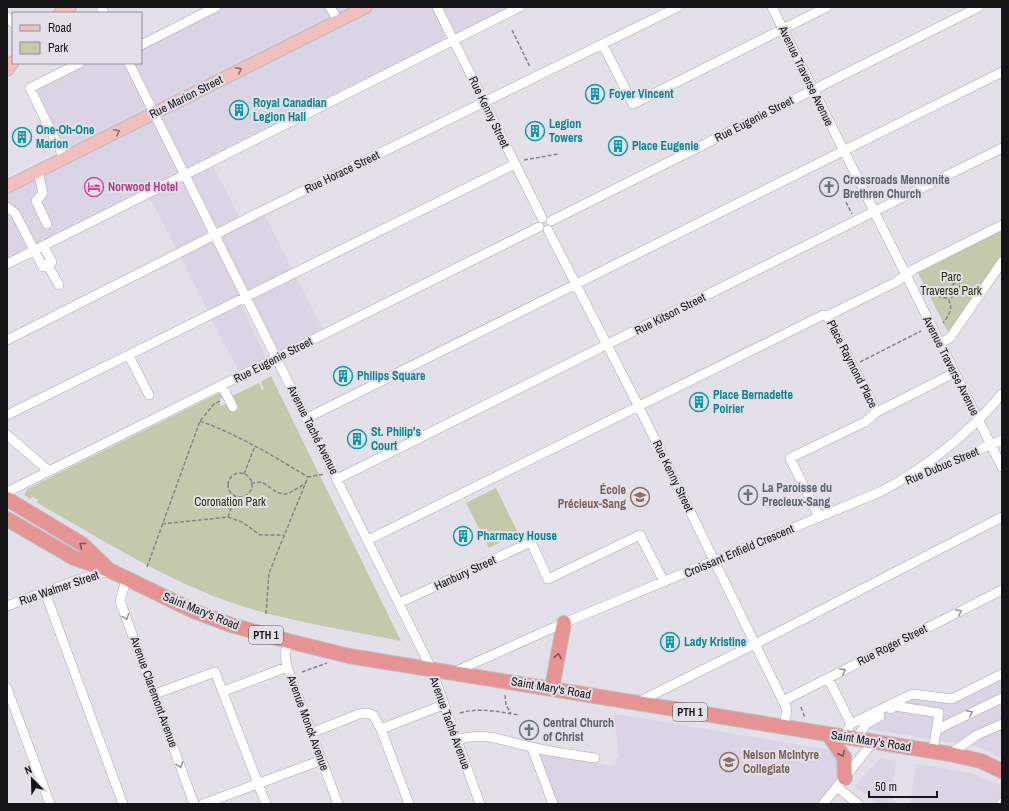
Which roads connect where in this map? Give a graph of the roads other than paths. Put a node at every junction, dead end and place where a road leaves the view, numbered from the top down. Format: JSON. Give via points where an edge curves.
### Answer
{"nodes":[{"id":1,"x":216,"y":7,"type":"edge"},
{"id":2,"x":366,"y":7,"type":"edge"},
{"id":3,"x":437,"y":7,"type":"edge"},
{"id":4,"x":520,"y":7,"type":"edge"},
{"id":5,"x":678,"y":7,"type":"edge"},
{"id":6,"x":772,"y":7,"type":"edge"},
{"id":7,"x":827,"y":7,"type":"edge"},
{"id":8,"x":979,"y":7,"type":"edge"},
{"id":9,"x":783,"y":29,"type":"junction"},
{"id":10,"x":454,"y":40,"type":"junction"},
{"id":11,"x":142,"y":44,"type":"edge"},
{"id":12,"x":603,"y":45,"type":"junction"},
{"id":13,"x":78,"y":64,"type":"edge"},
{"id":14,"x":130,"y":64,"type":"edge"},
{"id":15,"x":1002,"y":72,"type":"edge"},
{"id":16,"x":813,"y":89,"type":"junction"},
{"id":17,"x":484,"y":102,"type":"junction"},
{"id":18,"x":154,"y":113,"type":"junction"},
{"id":19,"x":1002,"y":148,"type":"edge"},
{"id":20,"x":843,"y":151,"type":"junction"},
{"id":21,"x":64,"y":158,"type":"junction"},
{"id":22,"x":515,"y":164,"type":"junction"},
{"id":23,"x":38,"y":172,"type":"junction"},
{"id":24,"x":185,"y":174,"type":"junction"},
{"id":25,"x":7,"y":187,"type":"edge"},
{"id":26,"x":7,"y":207,"type":"edge"},
{"id":27,"x":874,"y":211,"type":"junction"},
{"id":28,"x":47,"y":224,"type":"dead end"},
{"id":29,"x":545,"y":224,"type":"junction"},
{"id":30,"x":1002,"y":224,"type":"edge"},
{"id":31,"x":215,"y":234,"type":"junction"},
{"id":32,"x":43,"y":246,"type":"junction"},
{"id":33,"x":34,"y":250,"type":"junction"},
{"id":34,"x":1002,"y":262,"type":"edge"},
{"id":35,"x":7,"y":264,"type":"edge"},
{"id":36,"x":47,"y":264,"type":"junction"},
{"id":37,"x":906,"y":276,"type":"junction"},
{"id":38,"x":575,"y":285,"type":"junction"},
{"id":39,"x":59,"y":286,"type":"dead end"},
{"id":40,"x":247,"y":297,"type":"junction"},
{"id":41,"x":827,"y":316,"type":"junction"},
{"id":42,"x":7,"y":340,"type":"edge"},
{"id":43,"x":940,"y":344,"type":"junction"},
{"id":44,"x":607,"y":346,"type":"junction"},
{"id":45,"x":129,"y":356,"type":"junction"},
{"id":46,"x":276,"y":358,"type":"junction"},
{"id":47,"x":954,"y":373,"type":"junction"},
{"id":48,"x":222,"y":386,"type":"junction"},
{"id":49,"x":1002,"y":394,"type":"edge"},
{"id":50,"x":149,"y":395,"type":"dead end"},
{"id":51,"x":233,"y":407,"type":"dead end"},
{"id":52,"x":639,"y":407,"type":"junction"},
{"id":53,"x":877,"y":412,"type":"junction"},
{"id":54,"x":7,"y":415,"type":"edge"},
{"id":55,"x":307,"y":418,"type":"junction"},
{"id":56,"x":978,"y":420,"type":"junction"},
{"id":57,"x":7,"y":435,"type":"edge"},
{"id":58,"x":1002,"y":440,"type":"edge"},
{"id":59,"x":991,"y":445,"type":"junction"},
{"id":60,"x":1002,"y":467,"type":"edge"},
{"id":61,"x":49,"y":471,"type":"junction"},
{"id":62,"x":337,"y":479,"type":"junction"},
{"id":63,"x":882,"y":491,"type":"junction"},
{"id":64,"x":7,"y":492,"type":"edge"},
{"id":65,"x":7,"y":499,"type":"edge"},
{"id":66,"x":819,"y":517,"type":"junction"},
{"id":67,"x":1002,"y":517,"type":"edge"},
{"id":68,"x":7,"y":519,"type":"edge"},
{"id":69,"x":368,"y":540,"type":"junction"},
{"id":70,"x":715,"y":561,"type":"junction"},
{"id":71,"x":110,"y":571,"type":"junction"},
{"id":72,"x":126,"y":580,"type":"junction"},
{"id":73,"x":664,"y":582,"type":"junction"},
{"id":74,"x":1002,"y":590,"type":"edge"},
{"id":75,"x":45,"y":592,"type":"junction"},
{"id":76,"x":399,"y":603,"type":"junction"},
{"id":77,"x":7,"y":606,"type":"edge"},
{"id":78,"x":564,"y":624,"type":"junction"},
{"id":79,"x":288,"y":641,"type":"junction"},
{"id":80,"x":755,"y":644,"type":"junction"},
{"id":81,"x":287,"y":666,"type":"junction"},
{"id":82,"x":431,"y":668,"type":"junction"},
{"id":83,"x":454,"y":672,"type":"junction"},
{"id":84,"x":1002,"y":674,"type":"edge"},
{"id":85,"x":828,"y":678,"type":"junction"},
{"id":86,"x":7,"y":688,"type":"edge"},
{"id":87,"x":552,"y":688,"type":"junction"},
{"id":88,"x":224,"y":691,"type":"junction"},
{"id":89,"x":155,"y":694,"type":"junction"},
{"id":90,"x":1002,"y":698,"type":"edge"},
{"id":91,"x":783,"y":701,"type":"junction"},
{"id":92,"x":636,"y":703,"type":"junction"},
{"id":93,"x":443,"y":705,"type":"junction"},
{"id":94,"x":1002,"y":724,"type":"edge"},
{"id":95,"x":784,"y":726,"type":"junction"},
{"id":96,"x":381,"y":729,"type":"junction"},
{"id":97,"x":938,"y":729,"type":"junction"},
{"id":98,"x":311,"y":733,"type":"junction"},
{"id":99,"x":851,"y":733,"type":"junction"},
{"id":100,"x":828,"y":734,"type":"junction"},
{"id":101,"x":456,"y":740,"type":"junction"},
{"id":102,"x":874,"y":741,"type":"junction"},
{"id":103,"x":532,"y":748,"type":"junction"},
{"id":104,"x":933,"y":751,"type":"junction"},
{"id":105,"x":950,"y":754,"type":"junction"},
{"id":106,"x":595,"y":758,"type":"dead end"},
{"id":107,"x":322,"y":760,"type":"junction"},
{"id":108,"x":1002,"y":771,"type":"edge"},
{"id":109,"x":841,"y":783,"type":"junction"},
{"id":110,"x":259,"y":784,"type":"junction"},
{"id":111,"x":50,"y":804,"type":"edge"},
{"id":112,"x":123,"y":804,"type":"edge"},
{"id":113,"x":194,"y":804,"type":"edge"},
{"id":114,"x":204,"y":804,"type":"edge"},
{"id":115,"x":266,"y":804,"type":"edge"},
{"id":116,"x":338,"y":804,"type":"edge"},
{"id":117,"x":409,"y":804,"type":"edge"},
{"id":118,"x":480,"y":804,"type":"edge"},
{"id":119,"x":553,"y":804,"type":"edge"},
{"id":120,"x":822,"y":804,"type":"edge"},
{"id":121,"x":858,"y":804,"type":"edge"}],
"edges":[{"from":1,"to":11,"type":"street"},
{"from":18,"to":2,"type":"main road","name":"Rue Marion Street","one_way":true},
{"from":3,"to":10,"type":"street","name":"Rue Kenny Street"},
{"from":4,"to":10,"type":"street"},
{"from":5,"to":12,"type":"street","name":"Rue Horace Street"},
{"from":6,"to":9,"type":"street","name":"Avenue Traverse Avenue"},
{"from":7,"to":9,"type":"street"},
{"from":8,"to":16,"type":"street","name":"Rue Eugenie Street"},
{"from":9,"to":12,"type":"street","via":[[633,104]]},
{"from":9,"to":16,"type":"street","name":"Avenue Traverse Avenue"},
{"from":10,"to":17,"type":"street","name":"Rue Kenny Street"},
{"from":10,"to":24,"type":"street"},
{"from":12,"to":17,"type":"street","name":"Rue Horace Street"},
{"from":13,"to":21,"type":"street","via":[[30,88]]},
{"from":14,"to":18,"type":"street","name":"Avenue Taché Avenue"},
{"from":15,"to":20,"type":"street"},
{"from":16,"to":20,"type":"street","name":"Avenue Traverse Avenue"},
{"from":16,"to":29,"type":"street","name":"Rue Eugenie Street"},
{"from":17,"to":22,"type":"street","name":"Rue Kenny Street"},
{"from":17,"to":31,"type":"street","name":"Rue Horace Street"},
{"from":21,"to":18,"type":"main road","name":"Rue Marion Street","one_way":true},
{"from":18,"to":24,"type":"street","name":"Avenue Taché Avenue"},
{"from":19,"to":27,"type":"street","name":"Rue Kitson Street"},
{"from":20,"to":27,"type":"street","name":"Avenue Traverse Avenue"},
{"from":20,"to":38,"type":"street"},
{"from":21,"to":23,"type":"main road","name":"Rue Marion Street"},
{"from":22,"to":29,"type":"street","name":"Rue Kenny Street"},
{"from":22,"to":40,"type":"street"},
{"from":23,"to":25,"type":"main road","name":"Rue Marion Street"},
{"from":23,"to":28,"type":"street","via":[[43,193],[36,201]]},
{"from":24,"to":31,"type":"street","name":"Avenue Taché Avenue"},
{"from":24,"to":32,"type":"street"},
{"from":26,"to":33,"type":"street","via":[[15,213]]},
{"from":27,"to":37,"type":"street","name":"Avenue Traverse Avenue"},
{"from":27,"to":44,"type":"street","name":"Rue Kitson Street"},
{"from":29,"to":38,"type":"street","name":"Rue Kenny Street"},
{"from":29,"to":46,"type":"street","name":"Rue Eugenie Street"},
{"from":30,"to":37,"type":"street","name":"Place Raymond Place","via":[[916,268]]},
{"from":31,"to":40,"type":"street","name":"Avenue Taché Avenue"},
{"from":31,"to":42,"type":"street","name":"Rue Horace Street"},
{"from":32,"to":33,"type":"street"},
{"from":32,"to":36,"type":"street"},
{"from":33,"to":35,"type":"street"},
{"from":33,"to":36,"type":"street"},
{"from":34,"to":43,"type":"street","via":[[950,337]]},
{"from":36,"to":39,"type":"street"},
{"from":37,"to":41,"type":"street","name":"Place Raymond Place"},
{"from":37,"to":43,"type":"street","name":"Avenue Traverse Avenue"},
{"from":38,"to":44,"type":"street","name":"Rue Kenny Street"},
{"from":38,"to":55,"type":"street"},
{"from":40,"to":45,"type":"street"},
{"from":40,"to":46,"type":"street","name":"Avenue Taché Avenue"},
{"from":41,"to":52,"type":"street","via":[[823,315]]},
{"from":41,"to":53,"type":"street","name":"Place Raymond Place"},
{"from":43,"to":47,"type":"street","name":"Avenue Traverse Avenue"},
{"from":44,"to":52,"type":"street","name":"Rue Kenny Street"},
{"from":44,"to":62,"type":"street","name":"Rue Kitson Street"},
{"from":45,"to":50,"type":"street"},
{"from":45,"to":54,"type":"street"},
{"from":46,"to":48,"type":"street","name":"Rue Eugenie Street"},
{"from":46,"to":55,"type":"street","name":"Avenue Taché Avenue"},
{"from":47,"to":53,"type":"street","name":"Place Raymond Place"},
{"from":47,"to":56,"type":"street","name":"Avenue Traverse Avenue"},
{"from":48,"to":51,"type":"street"},
{"from":48,"to":61,"type":"street","name":"Rue Eugenie Street"},
{"from":49,"to":56,"type":"street","name":"Croissant Enfield Crescent"},
{"from":52,"to":69,"type":"street"},
{"from":52,"to":70,"type":"street","name":"Rue Kenny Street"},
{"from":53,"to":66,"type":"street","via":[[865,422],[790,458]]},
{"from":55,"to":62,"type":"street","name":"Avenue Taché Avenue"},
{"from":56,"to":59,"type":"street","name":"Avenue Traverse Avenue"},
{"from":56,"to":63,"type":"street","name":"Croissant Enfield Crescent","via":[[936,458]]},
{"from":57,"to":61,"type":"street"},
{"from":58,"to":59,"type":"street","name":"Rue Dubuc Street"},
{"from":59,"to":60,"type":"street","name":"Avenue Traverse Avenue"},
{"from":59,"to":63,"type":"street","name":"Rue Dubuc Street"},
{"from":61,"to":64,"type":"street","name":"Rue Eugenie Street"},
{"from":62,"to":69,"type":"street","name":"Avenue Taché Avenue"},
{"from":63,"to":66,"type":"street","name":"Croissant Enfield Crescent"},
{"from":71,"to":65,"type":"highway","name":"Saint Mary's Road","number":"PTH 1","one_way":true,"via":[[82,544]]},
{"from":66,"to":70,"type":"street","name":"Croissant Enfield Crescent"},
{"from":67,"to":80,"type":"street"},
{"from":68,"to":71,"type":"highway","name":"Saint Mary's Road","number":"PTH 1","via":[[74,558]]},
{"from":69,"to":76,"type":"street","name":"Avenue Taché Avenue"},
{"from":70,"to":73,"type":"street","name":"Croissant Enfield Crescent"},
{"from":70,"to":80,"type":"street","name":"Rue Kenny Street"},
{"from":71,"to":72,"type":"highway","name":"Saint Mary's Road","number":"PTH 1"},
{"from":71,"to":75,"type":"street","name":"Rue Walmer Street"},
{"from":72,"to":79,"type":"highway","name":"Saint Mary's Road","number":"PTH 1","via":[[196,612]]},
{"from":72,"to":89,"type":"street","name":"Avenue Claremont Avenue","one_way":true,"via":[[120,601]]},
{"from":73,"to":76,"type":"street","name":"Hanbury Street","via":[[640,535],[548,579],[531,542]]},
{"from":73,"to":78,"type":"street","name":"Croissant Enfield Crescent"},
{"from":85,"to":74,"type":"street","name":"Rue Roger Street","one_way":true},
{"from":75,"to":77,"type":"street","name":"Rue Walmer Street"},
{"from":75,"to":112,"type":"street"},
{"from":76,"to":82,"type":"street","name":"Avenue Taché Avenue"},
{"from":78,"to":83,"type":"street","name":"Croissant Enfield Crescent"},
{"from":87,"to":78,"type":"highway","one_way":true},
{"from":79,"to":81,"type":"street","name":"Avenue Monck Avenue","via":[[285,654]]},
{"from":79,"to":82,"type":"highway","name":"Saint Mary's Road","number":"PTH 1","via":[[349,656]]},
{"from":80,"to":91,"type":"street","name":"Rue Kenny Street"},
{"from":80,"to":92,"type":"street"},
{"from":81,"to":88,"type":"street"},
{"from":81,"to":98,"type":"street","name":"Avenue Monck Avenue"},
{"from":82,"to":83,"type":"highway","name":"Saint Mary's Road","number":"PTH 1"},
{"from":82,"to":93,"type":"street","name":"Avenue Taché Avenue"},
{"from":83,"to":87,"type":"highway","name":"Saint Mary's Road","number":"PTH 1"},
{"from":84,"to":99,"type":"street","via":[[952,699],[912,694]]},
{"from":85,"to":91,"type":"street","name":"Rue Roger Street"},
{"from":85,"to":99,"type":"street"},
{"from":86,"to":111,"type":"street"},
{"from":87,"to":92,"type":"highway","name":"Saint Mary's Road","number":"PTH 1"},
{"from":88,"to":89,"type":"street","via":[[218,675],[212,672]]},
{"from":88,"to":110,"type":"street"},
{"from":89,"to":113,"type":"street","name":"Avenue Claremont Avenue","one_way":true},
{"from":97,"to":90,"type":"street","one_way":true},
{"from":91,"to":95,"type":"street","name":"Rue Kenny Street","via":[[787,709]]},
{"from":92,"to":95,"type":"highway","name":"Saint Mary's Road","number":"PTH 1"},
{"from":93,"to":96,"type":"street"},
{"from":93,"to":101,"type":"street","name":"Avenue Taché Avenue"},
{"from":94,"to":105,"type":"street","via":[[977,735]]},
{"from":95,"to":100,"type":"highway","name":"Saint Mary's Road","number":"PTH 1"},
{"from":96,"to":98,"type":"street","via":[[373,715],[367,713]]},
{"from":96,"to":117,"type":"street"},
{"from":97,"to":99,"type":"street","via":[[939,713],[895,706]]},
{"from":97,"to":104,"type":"street"},
{"from":98,"to":107,"type":"street","name":"Avenue Monck Avenue"},
{"from":99,"to":100,"type":"highway","name":"Saint Mary's Road","number":"PTH 1"},
{"from":99,"to":102,"type":"highway","name":"Saint Mary's Road","number":"PTH 1"},
{"from":100,"to":109,"type":"highway","one_way":true,"via":[[844,757]]},
{"from":101,"to":103,"type":"street","via":[[470,735],[483,735]]},
{"from":101,"to":118,"type":"street","name":"Avenue Taché Avenue"},
{"from":102,"to":104,"type":"highway","name":"Saint Mary's Road","number":"PTH 1"},
{"from":102,"to":109,"type":"street"},
{"from":103,"to":106,"type":"street"},
{"from":103,"to":119,"type":"street"},
{"from":104,"to":105,"type":"highway","name":"Saint Mary's Road","number":"PTH 1"},
{"from":105,"to":108,"type":"highway","name":"Saint Mary's Road","number":"PTH 1","via":[[981,761]]},
{"from":107,"to":110,"type":"street"},
{"from":107,"to":116,"type":"street","name":"Avenue Monck Avenue"},
{"from":109,"to":120,"type":"street"},
{"from":109,"to":121,"type":"street"},
{"from":110,"to":114,"type":"street"},
{"from":110,"to":115,"type":"street"}]}
